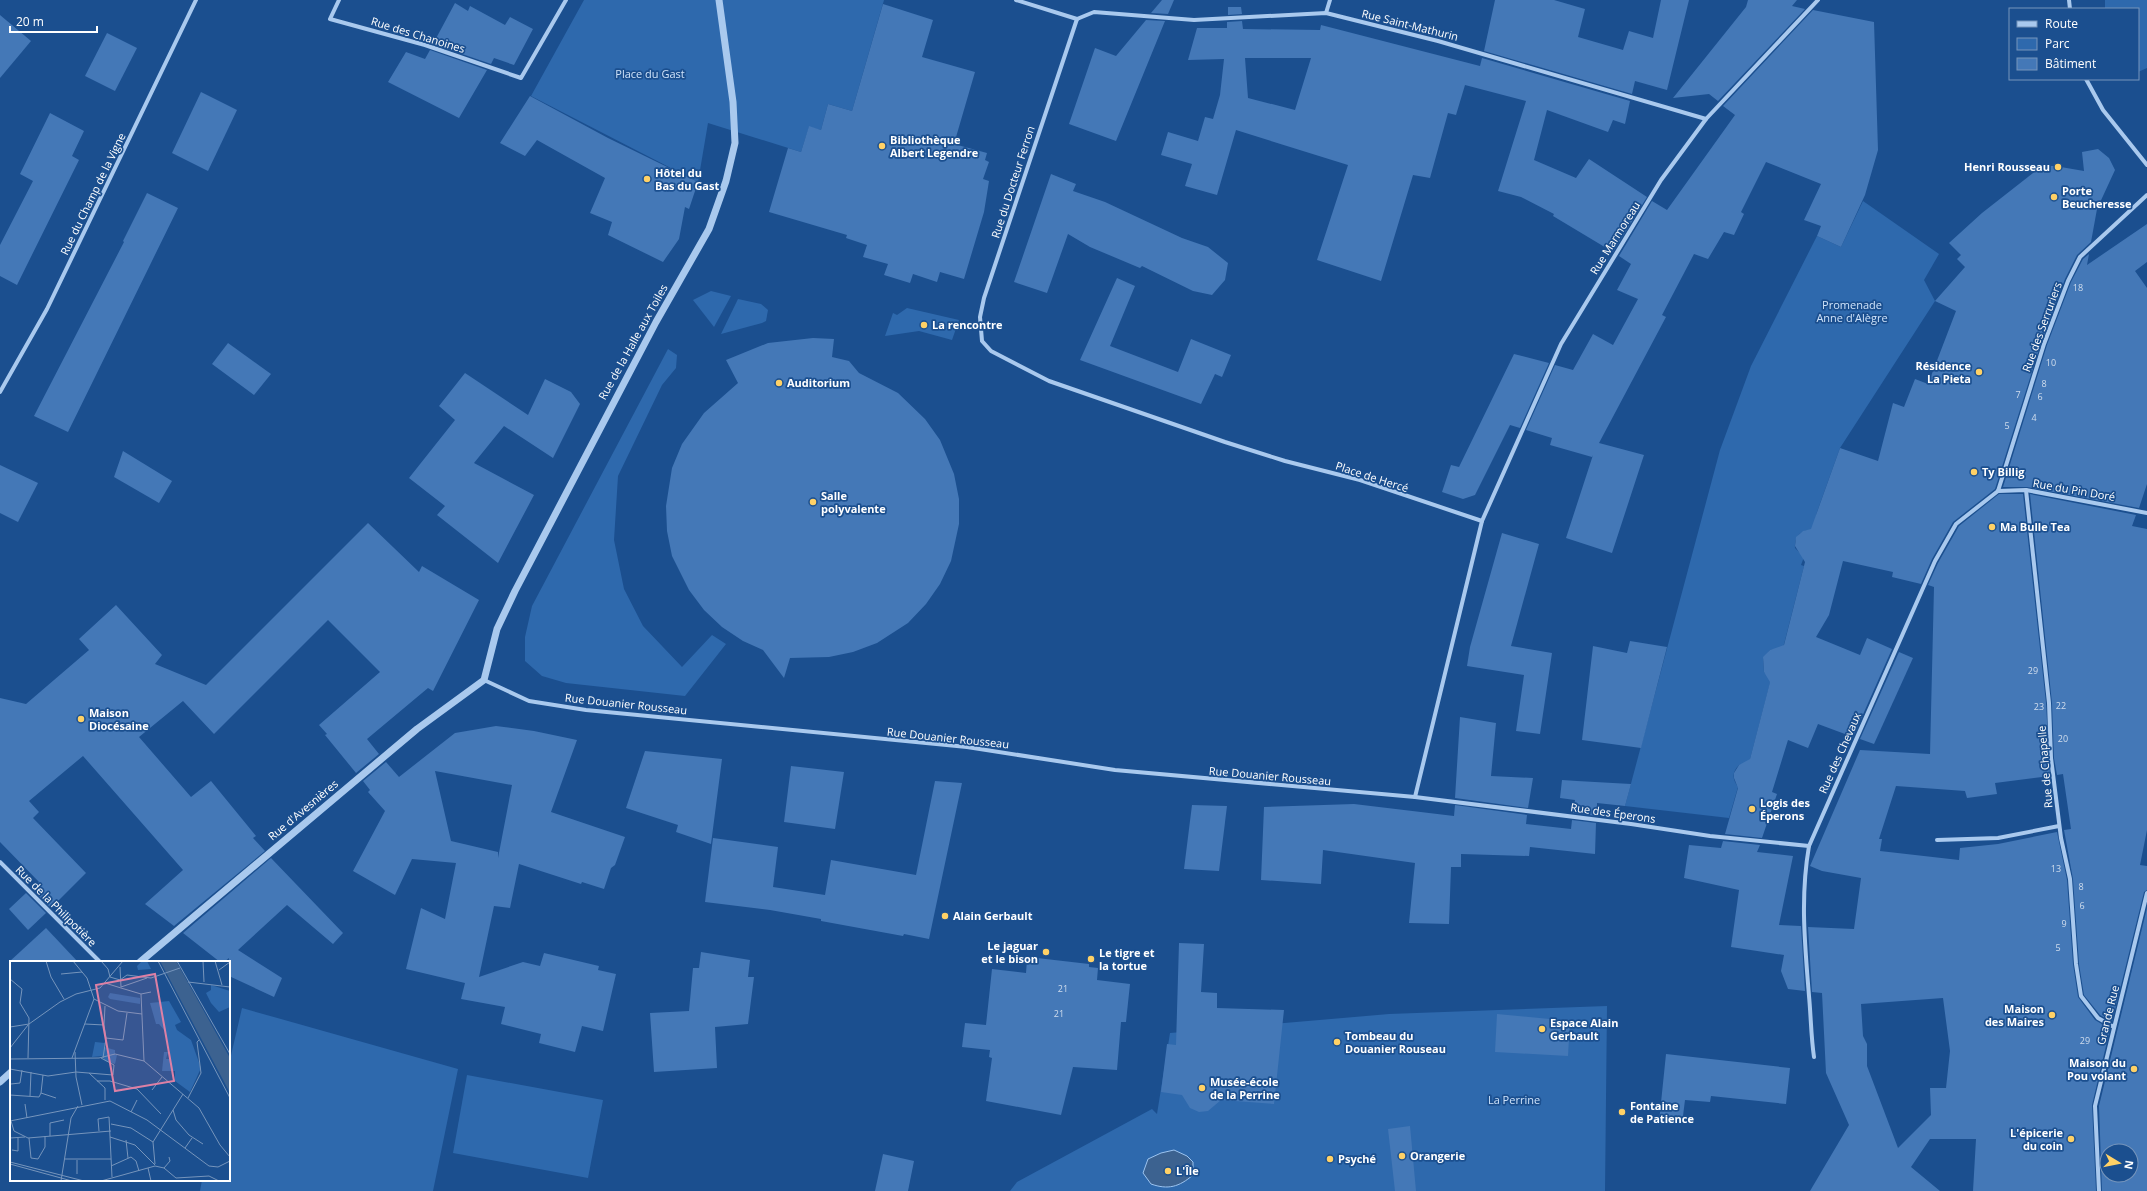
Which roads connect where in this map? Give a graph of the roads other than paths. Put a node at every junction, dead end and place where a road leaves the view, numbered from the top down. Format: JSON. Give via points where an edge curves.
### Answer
{"nodes":[{"id":1,"x":196,"y":0,"type":"edge"},
{"id":2,"x":339,"y":0,"type":"edge"},
{"id":3,"x":566,"y":0,"type":"edge"},
{"id":4,"x":720,"y":0,"type":"edge"},
{"id":5,"x":1016,"y":0,"type":"edge"},
{"id":6,"x":1330,"y":0,"type":"edge"},
{"id":7,"x":1818,"y":0,"type":"edge"},
{"id":8,"x":1326,"y":13,"type":"junction"},
{"id":9,"x":1077,"y":19,"type":"junction"},
{"id":10,"x":2087,"y":80,"type":"edge"},
{"id":11,"x":1706,"y":119,"type":"junction"},
{"id":12,"x":2147,"y":165,"type":"edge"},
{"id":13,"x":2147,"y":195,"type":"edge"},
{"id":14,"x":991,"y":351,"type":"joint"},
{"id":15,"x":0,"y":392,"type":"edge"},
{"id":16,"x":2026,"y":490,"type":"junction"},
{"id":17,"x":1998,"y":491,"type":"junction"},
{"id":18,"x":2147,"y":513,"type":"edge"},
{"id":19,"x":1482,"y":522,"type":"junction"},
{"id":20,"x":484,"y":680,"type":"junction"},
{"id":21,"x":1415,"y":797,"type":"junction"},
{"id":22,"x":2059,"y":826,"type":"junction"},
{"id":23,"x":1937,"y":840,"type":"dead end"},
{"id":24,"x":1809,"y":846,"type":"junction"},
{"id":25,"x":0,"y":862,"type":"edge"},
{"id":26,"x":2147,"y":893,"type":"edge"},
{"id":27,"x":99,"y":961,"type":"edge"},
{"id":28,"x":141,"y":961,"type":"edge"},
{"id":29,"x":2114,"y":1027,"type":"junction"},
{"id":30,"x":1814,"y":1057,"type":"dead end"},
{"id":31,"x":10,"y":1073,"type":"edge"},
{"id":32,"x":0,"y":1082,"type":"edge"},
{"id":33,"x":2099,"y":1191,"type":"edge"}],
"edges":[{"from":1,"to":15,"type":"street","name":"Rue du Champ de la Vigne","via":[[47,309]]},
{"from":2,"to":3,"type":"street","name":"Rue des Chanoines","via":[[330,19],[425,45],[521,78]]},
{"from":4,"to":20,"type":"street","name":"Rue de la Halle aux Toiles","via":[[733,102],[735,143],[726,181],[709,229],[656,322],[515,591],[497,629]]},
{"from":5,"to":9,"type":"street"},
{"from":6,"to":8,"type":"street"},
{"from":7,"to":11,"type":"street","name":"Rue Marmoreau"},
{"from":8,"to":9,"type":"street","name":"Rue Saint-Mathurin","via":[[1194,20],[1094,12]]},
{"from":8,"to":11,"type":"street","name":"Rue Saint-Mathurin","via":[[1438,41]]},
{"from":9,"to":14,"type":"street","name":"Rue du Docteur Ferron","via":[[984,298],[980,316],[982,341]]},
{"from":10,"to":12,"type":"street","via":[[2103,110]]},
{"from":11,"to":19,"type":"street","name":"Rue Marmoreau","via":[[1661,180],[1560,344]]},
{"from":13,"to":17,"type":"street","name":"Rue des Serruriers","via":[[2080,257],[2044,344]]},
{"from":14,"to":19,"type":"street","name":"Place de Hercé","via":[[1049,381],[1128,409],[1285,461],[1360,480]]},
{"from":16,"to":17,"type":"street","name":"Rue du Pin Doré"},
{"from":16,"to":18,"type":"street","name":"Rue du Pin Doré"},
{"from":16,"to":22,"type":"street","name":"Rue de Chapelle","via":[[2049,703],[2051,758]]},
{"from":17,"to":24,"type":"street","name":"Rue des Chevaux","via":[[1956,524],[1935,561]]},
{"from":19,"to":21,"type":"street"},
{"from":20,"to":21,"type":"street","name":"Rue Douanier Rousseau","via":[[529,701],[586,710],[967,747],[1116,770]]},
{"from":20,"to":28,"type":"street","name":"Rue d'Avesnières","via":[[417,729]]},
{"from":21,"to":24,"type":"street","name":"Rue des Éperons","via":[[1710,836]]},
{"from":22,"to":23,"type":"street","via":[[1998,838]]},
{"from":22,"to":29,"type":"street","name":"Rue de Chapelle","via":[[2070,879],[2081,996],[2098,1018]]},
{"from":24,"to":30,"type":"street","name":"Rue des Chevaux","via":[[1803,922]]},
{"from":25,"to":27,"type":"street","name":"Rue de la Philipotière"},
{"from":26,"to":29,"type":"street","name":"Grande Rue"},
{"from":29,"to":33,"type":"street","name":"Grande Rue","via":[[2095,1106]]},
{"from":31,"to":32,"type":"street"}]}
